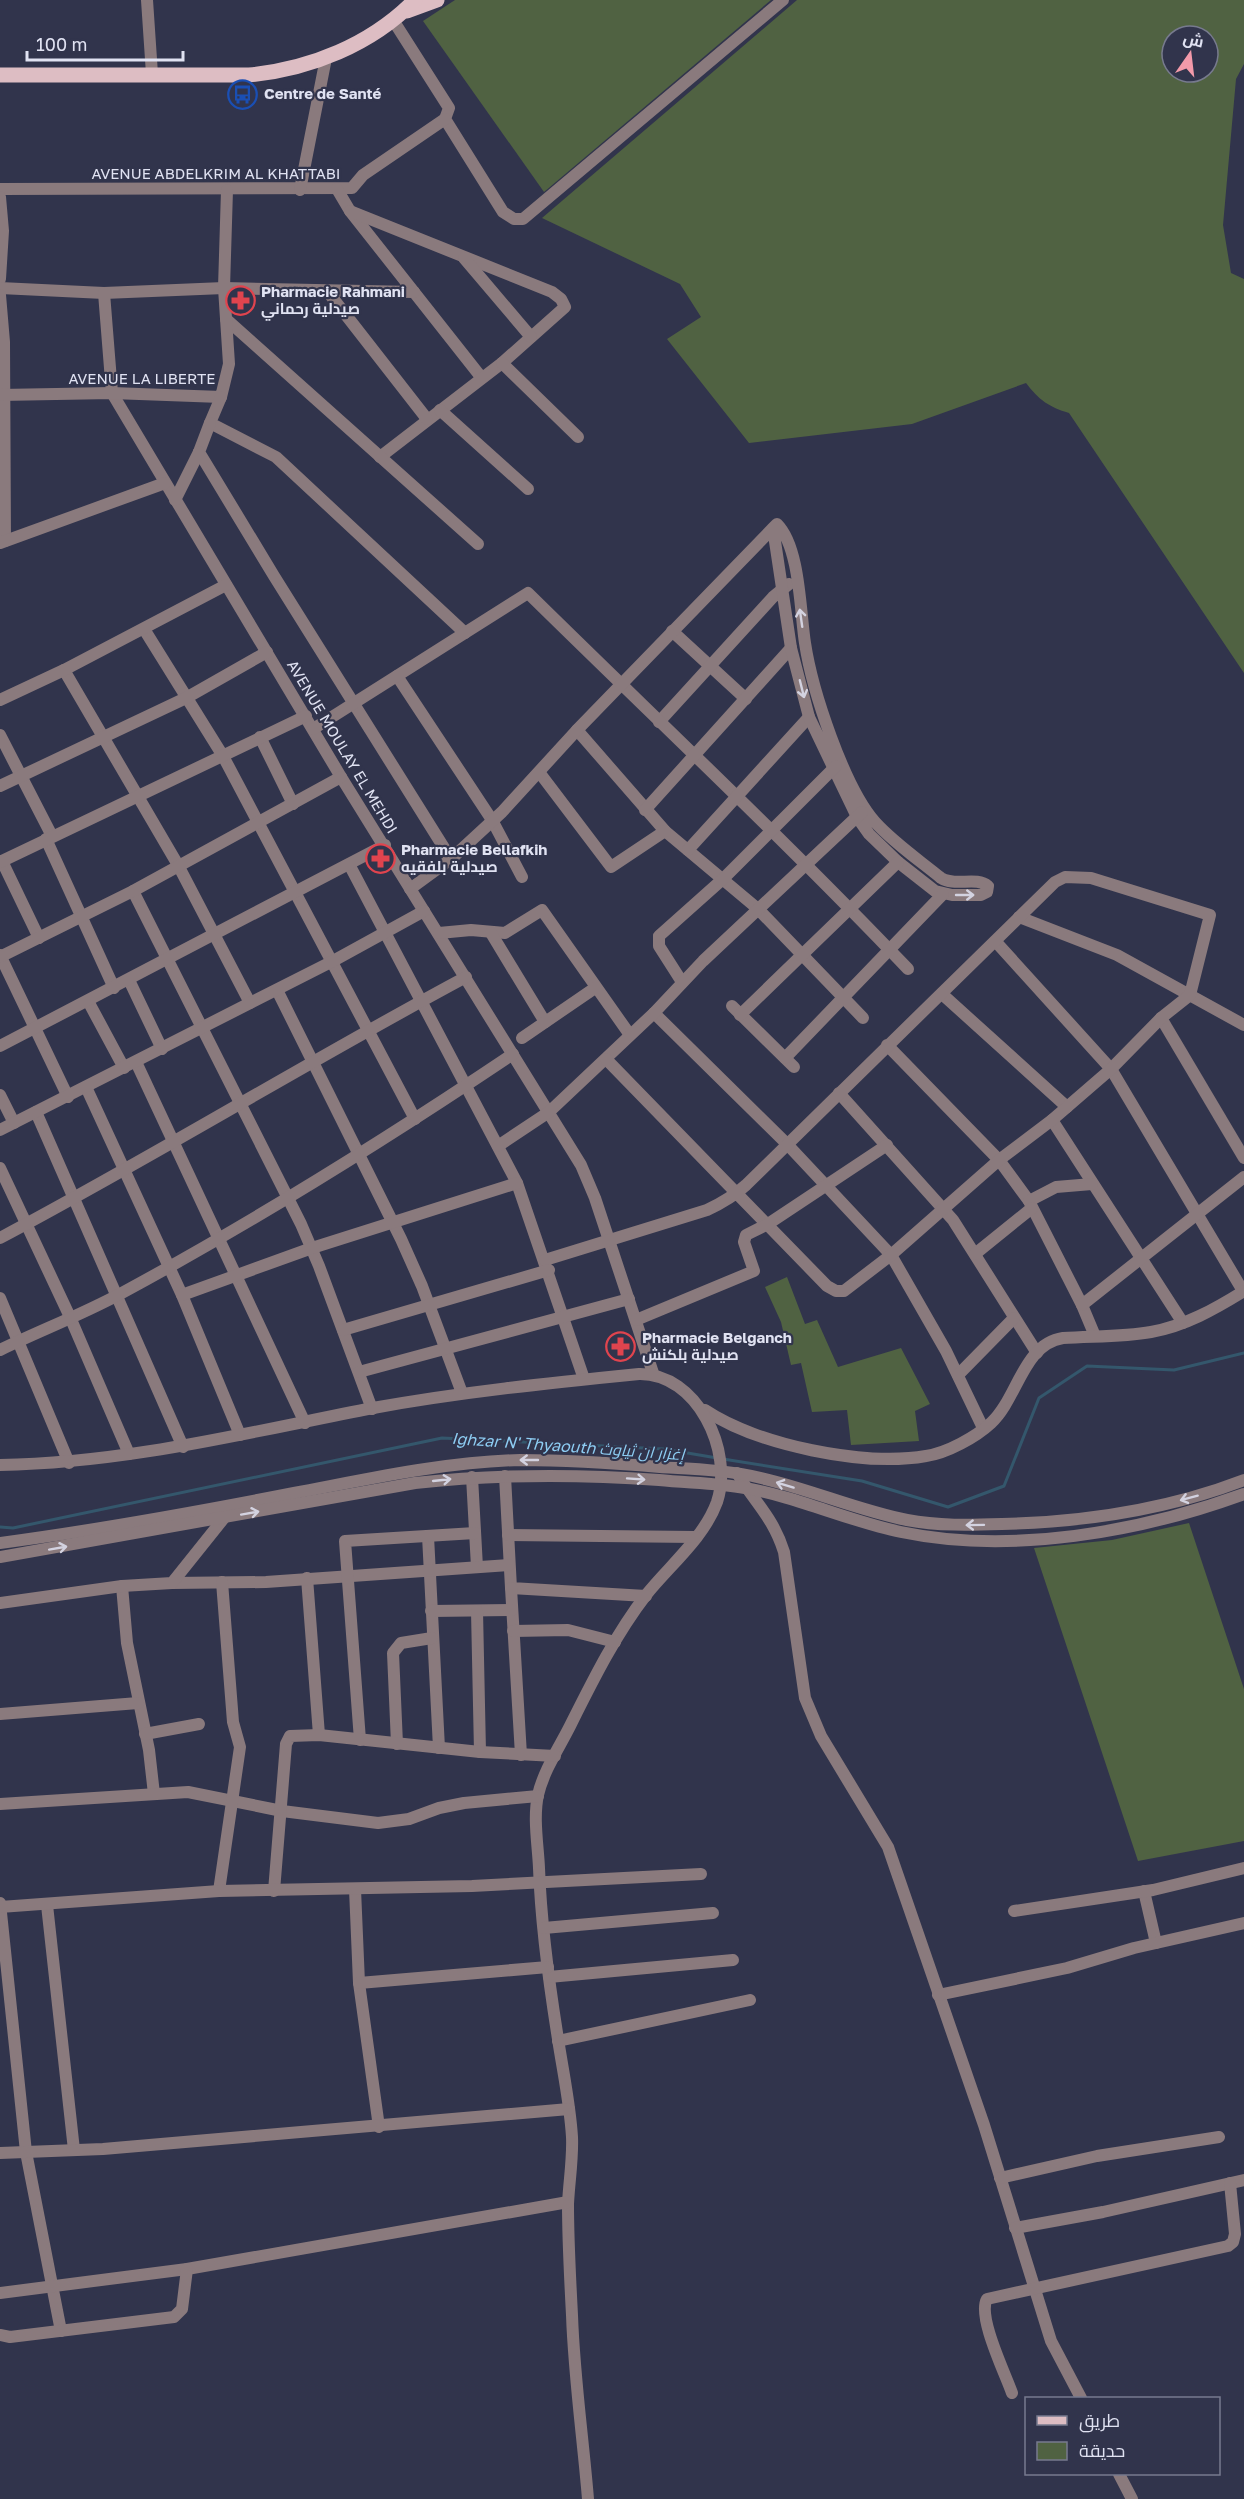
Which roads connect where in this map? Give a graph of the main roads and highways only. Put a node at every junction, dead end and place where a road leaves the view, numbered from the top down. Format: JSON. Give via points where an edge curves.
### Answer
{"nodes":[{"id":1,"x":415,"y":0,"type":"edge"},
{"id":2,"x":436,"y":0,"type":"edge"},
{"id":3,"x":402,"y":10,"type":"edge"},
{"id":4,"x":0,"y":75,"type":"edge"}],
"edges":[{"from":1,"to":3,"type":"main road"},
{"from":2,"to":3,"type":"main road"},
{"from":3,"to":4,"type":"main road","via":[[326,58],[279,72]]}]}
